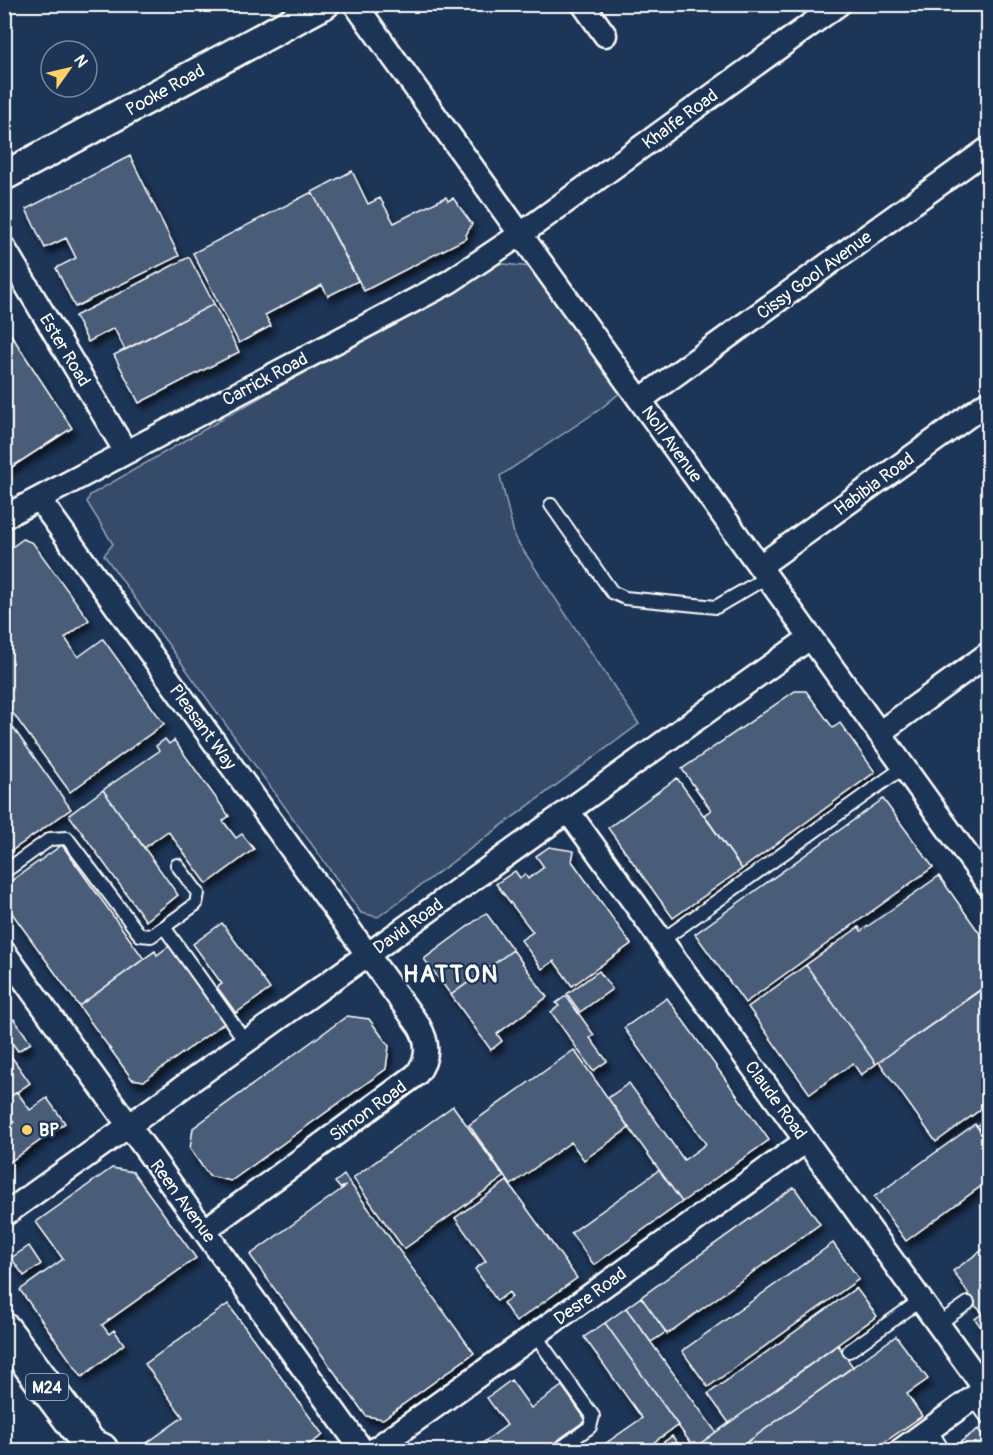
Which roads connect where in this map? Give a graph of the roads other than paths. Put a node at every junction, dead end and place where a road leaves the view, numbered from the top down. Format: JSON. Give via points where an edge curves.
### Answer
{"nodes":[{"id":1,"x":325,"y":4,"type":"edge"},
{"id":2,"x":355,"y":4,"type":"edge"},
{"id":3,"x":583,"y":4,"type":"edge"},
{"id":4,"x":839,"y":4,"type":"edge"},
{"id":5,"x":605,"y":35,"type":"dead end"},
{"id":6,"x":988,"y":149,"type":"edge"},
{"id":7,"x":4,"y":176,"type":"edge"},
{"id":8,"x":520,"y":234,"type":"junction"},
{"id":9,"x":4,"y":248,"type":"edge"},
{"id":10,"x":640,"y":400,"type":"junction"},
{"id":11,"x":988,"y":402,"type":"edge"},
{"id":12,"x":126,"y":452,"type":"junction"},
{"id":13,"x":39,"y":499,"type":"junction"},
{"id":14,"x":551,"y":505,"type":"dead end"},
{"id":15,"x":4,"y":517,"type":"edge"},
{"id":16,"x":764,"y":572,"type":"junction"},
{"id":17,"x":811,"y":637,"type":"junction"},
{"id":18,"x":988,"y":654,"type":"edge"},
{"id":19,"x":879,"y":733,"type":"junction"},
{"id":20,"x":904,"y":767,"type":"junction"},
{"id":21,"x":567,"y":811,"type":"junction"},
{"id":22,"x":177,"y":865,"type":"dead end"},
{"id":23,"x":4,"y":872,"type":"edge"},
{"id":24,"x":988,"y":884,"type":"edge"},
{"id":25,"x":164,"y":927,"type":"junction"},
{"id":26,"x":661,"y":941,"type":"junction"},
{"id":27,"x":4,"y":952,"type":"edge"},
{"id":28,"x":368,"y":954,"type":"junction"},
{"id":29,"x":246,"y":1041,"type":"junction"},
{"id":30,"x":129,"y":1125,"type":"junction"},
{"id":31,"x":806,"y":1141,"type":"junction"},
{"id":32,"x":4,"y":1215,"type":"edge"},
{"id":33,"x":205,"y":1230,"type":"junction"},
{"id":34,"x":921,"y":1300,"type":"junction"},
{"id":35,"x":968,"y":1303,"type":"dead end"},
{"id":36,"x":938,"y":1324,"type":"junction"},
{"id":37,"x":4,"y":1330,"type":"edge"},
{"id":38,"x":535,"y":1335,"type":"junction"},
{"id":39,"x":849,"y":1351,"type":"dead end"},
{"id":40,"x":982,"y":1391,"type":"edge"},
{"id":41,"x":988,"y":1419,"type":"edge"},
{"id":42,"x":930,"y":1429,"type":"junction"},
{"id":43,"x":91,"y":1449,"type":"edge"},
{"id":44,"x":362,"y":1450,"type":"edge"},
{"id":45,"x":374,"y":1450,"type":"edge"},
{"id":46,"x":558,"y":1450,"type":"edge"},
{"id":47,"x":901,"y":1450,"type":"edge"},
{"id":48,"x":943,"y":1450,"type":"edge"}],
"edges":[{"from":1,"to":7,"type":"street","name":"Pooke Road"},
{"from":2,"to":8,"type":"street","name":"Noll Avenue"},
{"from":3,"to":5,"type":"street"},
{"from":4,"to":8,"type":"street","name":"Khalfe Road"},
{"from":6,"to":10,"type":"street","name":"Cissy Gool Avenue"},
{"from":8,"to":10,"type":"street","name":"Noll Avenue"},
{"from":8,"to":12,"type":"street","name":"Carrick Road","via":[[430,292]]},
{"from":9,"to":12,"type":"street","name":"Ester Road"},
{"from":10,"to":16,"type":"street","name":"Noll Avenue"},
{"from":11,"to":16,"type":"street","name":"Habibia Road"},
{"from":12,"to":13,"type":"street","name":"Carrick Road"},
{"from":13,"to":15,"type":"street","name":"Carrick Road"},
{"from":13,"to":28,"type":"street","name":"Pleasant Way"},
{"from":14,"to":16,"type":"lane","via":[[612,592],[625,598],[716,607]]},
{"from":16,"to":17,"type":"street","name":"Noll Avenue"},
{"from":17,"to":19,"type":"street","name":"Noll Avenue"},
{"from":17,"to":21,"type":"street","name":"David Road"},
{"from":18,"to":19,"type":"street"},
{"from":19,"to":20,"type":"street","name":"Noll Avenue"},
{"from":20,"to":24,"type":"street","name":"Noll Avenue"},
{"from":20,"to":26,"type":"lane"},
{"from":21,"to":26,"type":"street","name":"Claude Road"},
{"from":21,"to":28,"type":"street","name":"David Road"},
{"from":22,"to":25,"type":"lane","via":[[198,893],[196,904]]},
{"from":23,"to":25,"type":"lane","via":[[50,839],[67,838],[140,935],[151,936]]},
{"from":25,"to":29,"type":"lane"},
{"from":26,"to":31,"type":"street","name":"Claude Road"},
{"from":27,"to":30,"type":"street","name":"Reen Avenue"},
{"from":28,"to":29,"type":"street","name":"David Road"},
{"from":28,"to":33,"type":"street","name":"Simon Road","via":[[424,1034],[427,1051],[422,1068]]},
{"from":29,"to":30,"type":"street","name":"David Road"},
{"from":30,"to":32,"type":"street","name":"David Road"},
{"from":30,"to":33,"type":"street","name":"Reen Avenue"},
{"from":31,"to":34,"type":"street","name":"Claude Road"},
{"from":31,"to":38,"type":"street","name":"Desre Road"},
{"from":33,"to":44,"type":"street","name":"Reen Avenue"},
{"from":34,"to":36,"type":"street","name":"Claude Road"},
{"from":34,"to":39,"type":"lane"},
{"from":35,"to":36,"type":"lane"},
{"from":36,"to":40,"type":"street","name":"Claude Road"},
{"from":37,"to":43,"type":"main road","number":"M24"},
{"from":38,"to":45,"type":"street","name":"Desre Road"},
{"from":38,"to":46,"type":"lane","via":[[593,1416],[590,1427]]},
{"from":40,"to":41,"type":"lane"},
{"from":40,"to":42,"type":"street"},
{"from":42,"to":47,"type":"street"},
{"from":42,"to":48,"type":"lane"}]}
